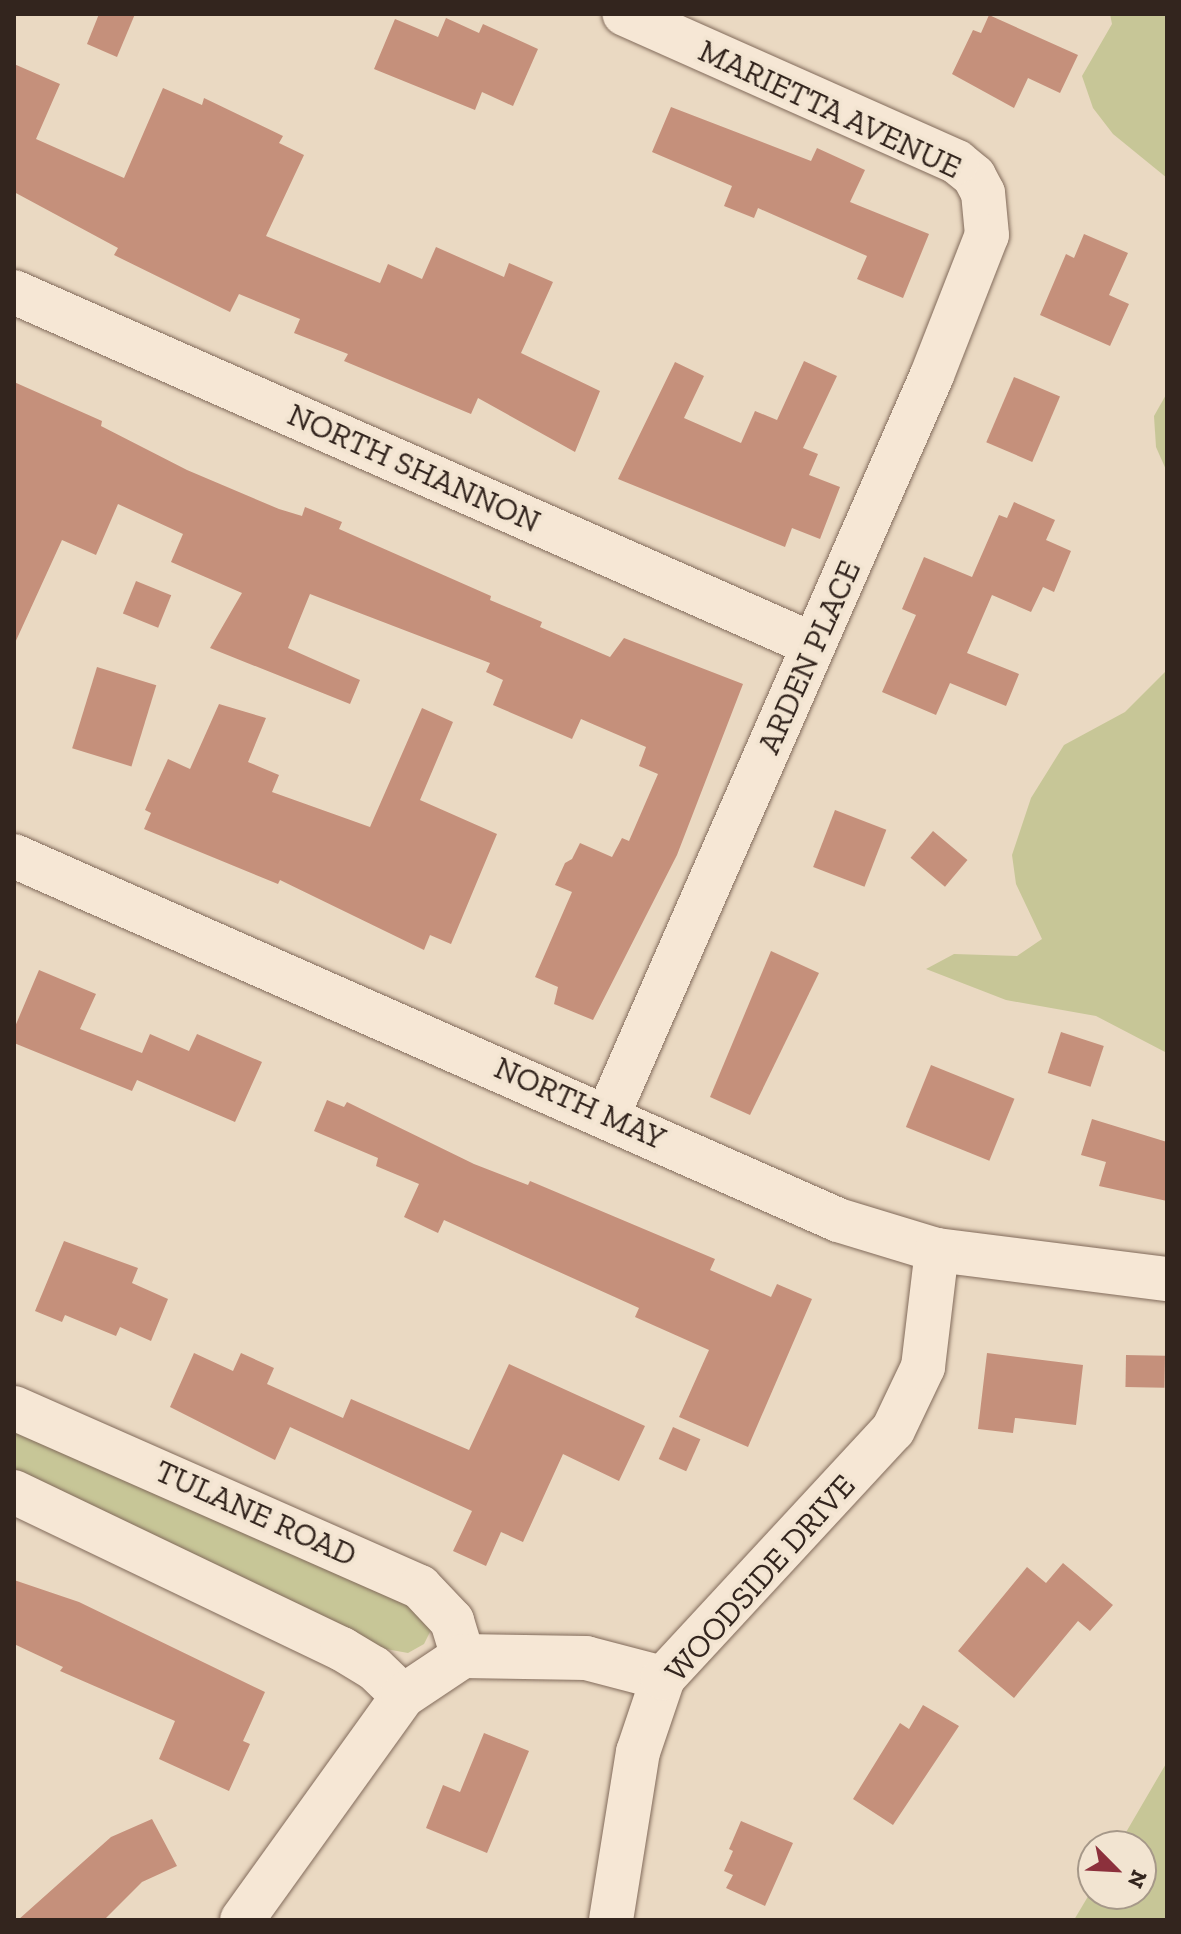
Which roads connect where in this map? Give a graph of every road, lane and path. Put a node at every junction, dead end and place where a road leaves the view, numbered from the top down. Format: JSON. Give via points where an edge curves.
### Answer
{"nodes":[{"id":1,"x":624,"y":14,"type":"edge"},
{"id":2,"x":983,"y":193,"type":"joint"},
{"id":3,"x":14,"y":292,"type":"edge"},
{"id":4,"x":814,"y":645,"type":"junction"},
{"id":5,"x":14,"y":856,"type":"edge"},
{"id":6,"x":608,"y":1115,"type":"junction"},
{"id":7,"x":937,"y":1250,"type":"junction"},
{"id":8,"x":1167,"y":1279,"type":"edge"},
{"id":9,"x":14,"y":1408,"type":"edge"},
{"id":10,"x":14,"y":1492,"type":"edge"},
{"id":11,"x":463,"y":1656,"type":"junction"},
{"id":12,"x":663,"y":1678,"type":"junction"},
{"id":13,"x":403,"y":1696,"type":"junction"},
{"id":14,"x":242,"y":1920,"type":"edge"},
{"id":15,"x":611,"y":1920,"type":"edge"}],
"edges":[{"from":1,"to":2,"type":"street","name":"MARIETTA AVENUE","via":[[957,162],[974,176]]},
{"from":2,"to":4,"type":"street","name":"ARDEN PLACE","via":[[987,235]]},
{"from":3,"to":4,"type":"street","name":"NORTH SHANNON"},
{"from":4,"to":6,"type":"street","name":"ARDEN PLACE"},
{"from":5,"to":6,"type":"street","name":"NORTH MAY"},
{"from":6,"to":7,"type":"street","name":"NORTH MAY","via":[[838,1220]]},
{"from":7,"to":8,"type":"street","name":"NORTH MAY"},
{"from":7,"to":12,"type":"street","name":"WOODSIDE DRIVE","via":[[923,1367],[893,1430]]},
{"from":9,"to":11,"type":"street","name":"TULANE ROAD","via":[[420,1587],[452,1621]]},
{"from":10,"to":13,"type":"street","via":[[342,1649],[374,1668]]},
{"from":11,"to":12,"type":"street","via":[[586,1658]]},
{"from":11,"to":13,"type":"street"},
{"from":12,"to":15,"type":"street","name":"WOODSIDE DRIVE","via":[[638,1752]]},
{"from":13,"to":14,"type":"street"}]}
